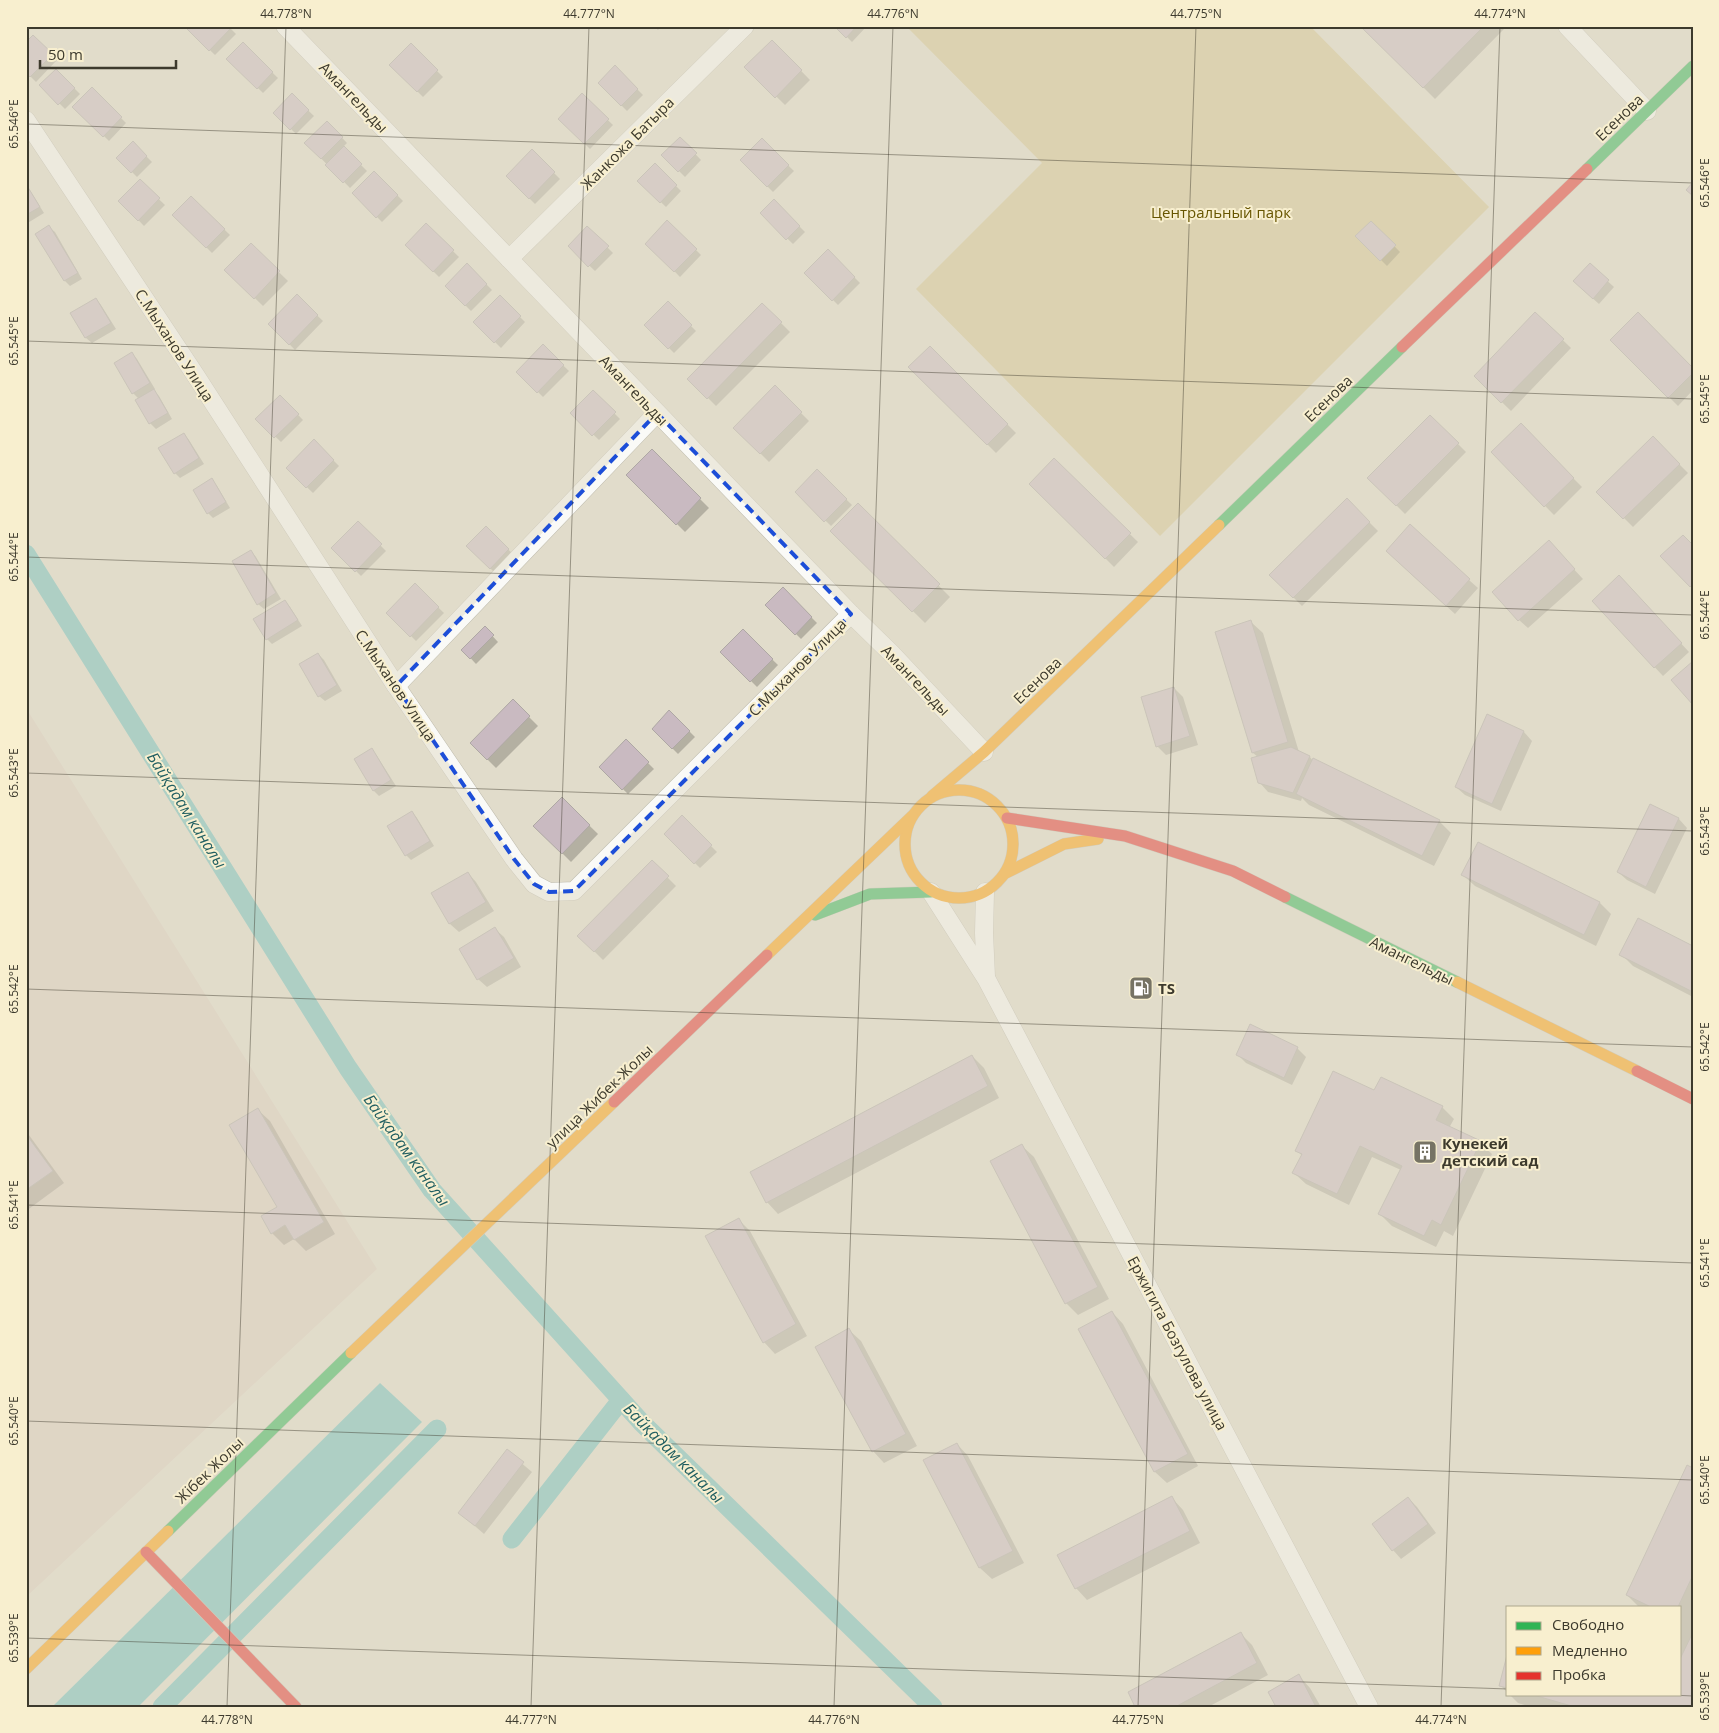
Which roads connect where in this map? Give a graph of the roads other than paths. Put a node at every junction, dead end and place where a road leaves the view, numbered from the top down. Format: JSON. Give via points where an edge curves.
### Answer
{"nodes":[{"id":1,"x":285,"y":26,"type":"edge"},
{"id":2,"x":745,"y":26,"type":"edge"},
{"id":3,"x":1567,"y":26,"type":"edge"},
{"id":4,"x":1693,"y":66,"type":"edge"},
{"id":5,"x":1647,"y":110,"type":"junction"},
{"id":6,"x":26,"y":120,"type":"edge"},
{"id":7,"x":509,"y":259,"type":"junction"},
{"id":8,"x":657,"y":413,"type":"junction"},
{"id":9,"x":851,"y":614,"type":"junction"},
{"id":10,"x":396,"y":686,"type":"junction"},
{"id":11,"x":984,"y":752,"type":"junction"},
{"id":12,"x":985,"y":770,"type":"dead end"},
{"id":13,"x":932,"y":796,"type":"junction"},
{"id":14,"x":912,"y":816,"type":"junction"},
{"id":15,"x":1006,"y":818,"type":"junction"},
{"id":16,"x":1125,"y":836,"type":"junction"},
{"id":17,"x":1006,"y":873,"type":"junction"},
{"id":18,"x":930,"y":892,"type":"junction"},
{"id":19,"x":985,"y":892,"type":"junction"},
{"id":20,"x":805,"y":919,"type":"junction"},
{"id":21,"x":987,"y":980,"type":"junction"},
{"id":22,"x":1693,"y":1099,"type":"edge"},
{"id":23,"x":412,"y":1293,"type":"joint"},
{"id":24,"x":146,"y":1552,"type":"junction"},
{"id":25,"x":26,"y":1669,"type":"edge"},
{"id":26,"x":296,"y":1707,"type":"edge"},
{"id":27,"x":1369,"y":1707,"type":"edge"}],
"edges":[{"from":1,"to":7,"type":"street","name":"Амангельды"},
{"from":2,"to":7,"type":"street","name":"Жанкожа Батыра"},
{"from":3,"to":5,"type":"street"},
{"from":4,"to":5,"type":"main road","name":"Есенова"},
{"from":5,"to":11,"type":"main road","name":"Есенова"},
{"from":6,"to":10,"type":"street","name":"С.Мыханов Улица"},
{"from":7,"to":8,"type":"street","name":"Амангельды"},
{"from":8,"to":9,"type":"street","name":"Амангельды"},
{"from":8,"to":10,"type":"street"},
{"from":9,"to":10,"type":"street","name":"С.Мыханов Улица","via":[[574,891],[549,892],[534,884]]},
{"from":9,"to":11,"type":"street","name":"Амангельды"},
{"from":11,"to":12,"type":"main road"},
{"from":11,"to":13,"type":"main road","name":"Есенова"},
{"from":13,"to":14,"type":"main road"},
{"from":13,"to":15,"type":"main road","via":[[960,790],[987,793]]},
{"from":14,"to":18,"type":"main road","via":[[904,844],[906,853],[911,871]]},
{"from":14,"to":20,"type":"main road","name":"улица Жибек-Жолы"},
{"from":15,"to":16,"type":"main road","name":"Амангельды"},
{"from":15,"to":17,"type":"main road","via":[[1014,846]]},
{"from":16,"to":17,"type":"main road","via":[[1064,844]]},
{"from":16,"to":22,"type":"main road","name":"Амангельды","via":[[1233,871]]},
{"from":17,"to":19,"type":"main road"},
{"from":18,"to":19,"type":"main road","via":[[958,900]]},
{"from":18,"to":20,"type":"main road","via":[[870,894]]},
{"from":18,"to":21,"type":"street","name":"Ержигита Бозгулова улица"},
{"from":19,"to":21,"type":"street"},
{"from":20,"to":23,"type":"main road","name":"улица Жибек-Жолы"},
{"from":21,"to":27,"type":"street","name":"Ержигита Бозгулова улица"},
{"from":23,"to":24,"type":"main road","name":"Жібек Жолы"},
{"from":24,"to":25,"type":"main road","name":"Жібек Жолы"},
{"from":24,"to":26,"type":"main road"}]}
